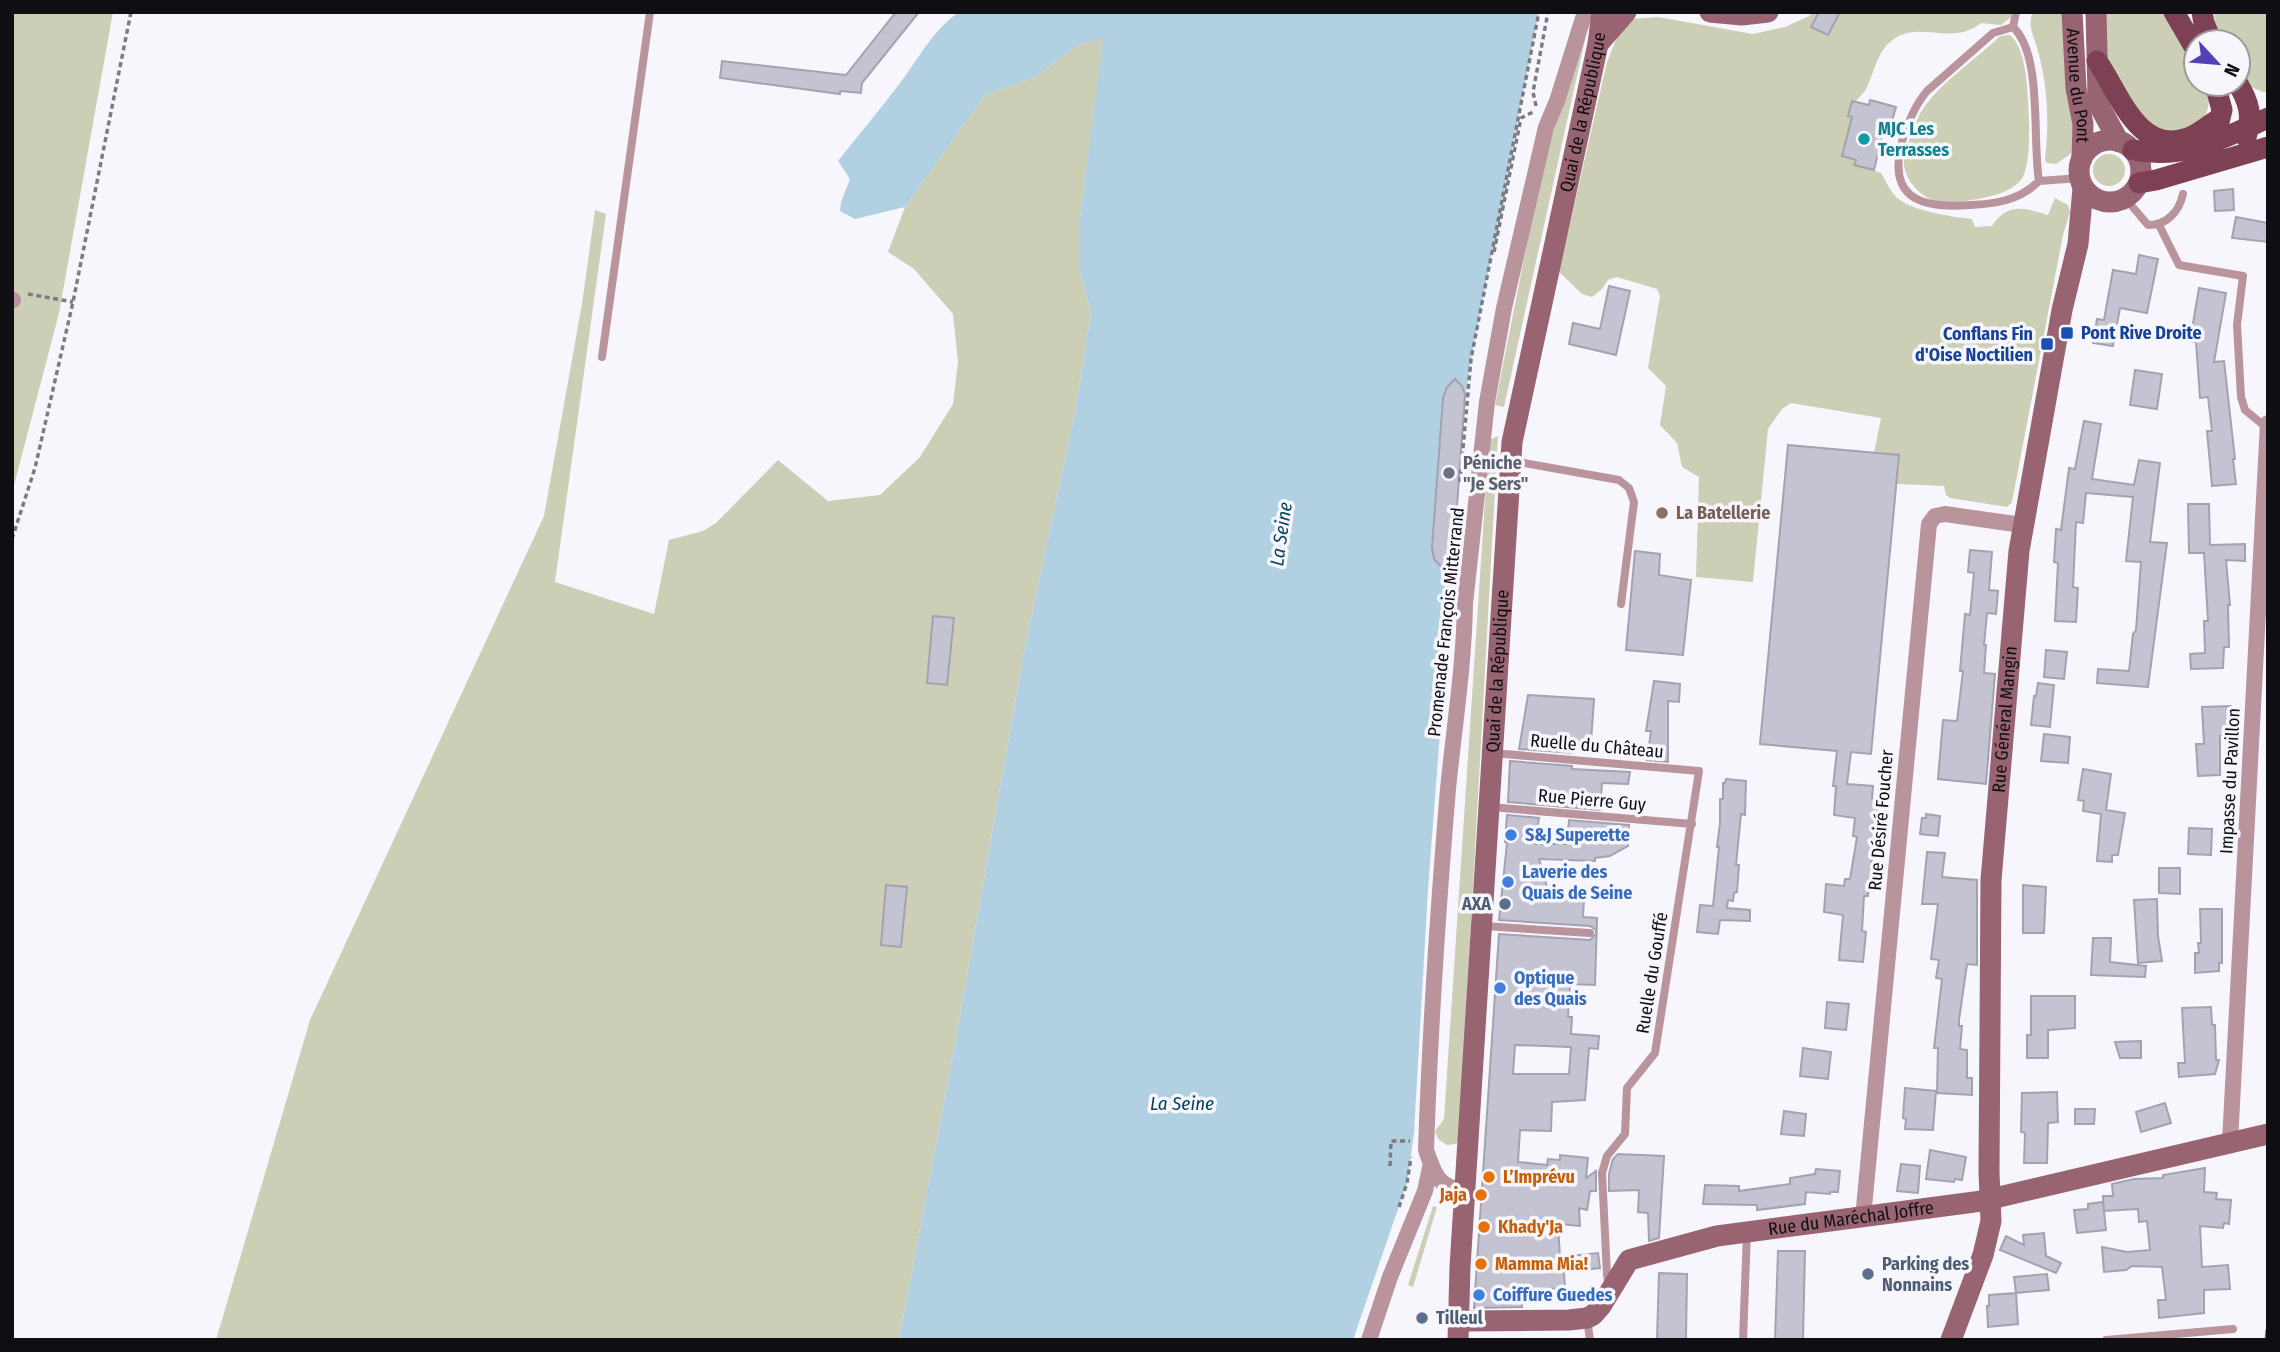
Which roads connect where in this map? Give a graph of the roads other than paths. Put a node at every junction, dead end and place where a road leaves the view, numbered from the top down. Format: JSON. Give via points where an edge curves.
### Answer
{"nodes":[{"id":1,"x":650,"y":12,"type":"edge"},
{"id":2,"x":1585,"y":12,"type":"edge"},
{"id":3,"x":1602,"y":12,"type":"edge"},
{"id":4,"x":1626,"y":12,"type":"edge"},
{"id":5,"x":1712,"y":12,"type":"edge"},
{"id":6,"x":1768,"y":12,"type":"edge"},
{"id":7,"x":2017,"y":12,"type":"edge"},
{"id":8,"x":2071,"y":12,"type":"edge"},
{"id":9,"x":2095,"y":12,"type":"edge"},
{"id":10,"x":2174,"y":12,"type":"edge"},
{"id":11,"x":1741,"y":14,"type":"edge"},
{"id":12,"x":2013,"y":27,"type":"junction"},
{"id":13,"x":2183,"y":28,"type":"edge"},
{"id":14,"x":1598,"y":44,"type":"junction"},
{"id":15,"x":2097,"y":61,"type":"junction"},
{"id":16,"x":2220,"y":98,"type":"edge"},
{"id":17,"x":2245,"y":98,"type":"edge"},
{"id":18,"x":2220,"y":117,"type":"junction"},
{"id":19,"x":2258,"y":123,"type":"edge"},
{"id":20,"x":2214,"y":142,"type":"junction"},
{"id":21,"x":2126,"y":146,"type":"junction"},
{"id":22,"x":2268,"y":146,"type":"edge"},
{"id":23,"x":2234,"y":156,"type":"junction"},
{"id":24,"x":2082,"y":175,"type":"junction"},
{"id":25,"x":2039,"y":181,"type":"junction"},
{"id":26,"x":2125,"y":194,"type":"junction"},
{"id":27,"x":2183,"y":194,"type":"dead end"},
{"id":28,"x":2159,"y":225,"type":"junction"},
{"id":29,"x":2078,"y":244,"type":"junction"},
{"id":30,"x":602,"y":357,"type":"dead end"},
{"id":31,"x":2268,"y":422,"type":"edge"},
{"id":32,"x":2267,"y":428,"type":"edge"},
{"id":33,"x":1511,"y":460,"type":"junction"},
{"id":34,"x":2022,"y":525,"type":"junction"},
{"id":35,"x":1621,"y":604,"type":"dead end"},
{"id":36,"x":1493,"y":753,"type":"junction"},
{"id":37,"x":1699,"y":771,"type":"joint"},
{"id":38,"x":1490,"y":807,"type":"junction"},
{"id":39,"x":1692,"y":824,"type":"junction"},
{"id":40,"x":1483,"y":926,"type":"junction"},
{"id":41,"x":1590,"y":933,"type":"dead end"},
{"id":42,"x":2268,"y":1133,"type":"edge"},
{"id":43,"x":2237,"y":1141,"type":"junction"},
{"id":44,"x":1431,"y":1163,"type":"junction"},
{"id":45,"x":1467,"y":1190,"type":"junction"},
{"id":46,"x":1990,"y":1199,"type":"junction"},
{"id":47,"x":1863,"y":1218,"type":"junction"},
{"id":48,"x":1746,"y":1232,"type":"junction"},
{"id":49,"x":1610,"y":1290,"type":"junction"},
{"id":50,"x":1587,"y":1318,"type":"junction"},
{"id":51,"x":2233,"y":1329,"type":"dead end"},
{"id":52,"x":1459,"y":1330,"type":"edge"},
{"id":53,"x":1369,"y":1340,"type":"edge"},
{"id":54,"x":1590,"y":1340,"type":"edge"},
{"id":55,"x":1743,"y":1340,"type":"edge"},
{"id":56,"x":1951,"y":1340,"type":"edge"},
{"id":57,"x":2106,"y":1340,"type":"edge"}],
"edges":[{"from":1,"to":30,"type":"lane"},
{"from":2,"to":44,"type":"street","name":"Promenade François Mitterrand","via":[[1546,127],[1487,402],[1437,929],[1426,1141]]},
{"from":3,"to":14,"type":"main road","name":"Quai de la République"},
{"from":4,"to":14,"type":"main road"},
{"from":5,"to":11,"type":"main road"},
{"from":6,"to":11,"type":"main road"},
{"from":7,"to":12,"type":"lane"},
{"from":8,"to":24,"type":"main road","name":"Avenue du Pont","via":[[2083,124]]},
{"from":9,"to":15,"type":"main road","name":"Avenue du Pont"},
{"from":10,"to":13,"type":"main road"},
{"from":12,"to":25,"type":"lane","via":[[2028,51]]},
{"from":12,"to":25,"type":"lane","via":[[1993,33],[1918,102],[1897,173],[1905,190],[1933,206],[1998,203]]},
{"from":14,"to":33,"type":"main road","name":"Quai de la République"},
{"from":15,"to":18,"type":"main road","via":[[2131,118],[2154,138],[2190,137]]},
{"from":15,"to":21,"type":"main road","name":"Avenue du Pont","via":[[2101,109]]},
{"from":16,"to":18,"type":"main road"},
{"from":17,"to":19,"type":"main road"},
{"from":18,"to":20,"type":"main road"},
{"from":19,"to":20,"type":"main road"},
{"from":19,"to":23,"type":"main road"},
{"from":20,"to":21,"type":"main road","via":[[2170,154]]},
{"from":21,"to":24,"type":"main road","via":[[2097,143],[2091,147]]},
{"from":21,"to":26,"type":"main road","via":[[2140,166]]},
{"from":22,"to":23,"type":"main road"},
{"from":23,"to":26,"type":"main road"},
{"from":24,"to":25,"type":"lane"},
{"from":24,"to":26,"type":"main road","via":[[2092,197]]},
{"from":24,"to":29,"type":"main road","name":"Rue Général Mangin"},
{"from":26,"to":28,"type":"lane","via":[[2148,225]]},
{"from":26,"to":29,"type":"main road","name":"Rue Général Mangin"},
{"from":27,"to":28,"type":"lane","via":[[2174,215]]},
{"from":28,"to":32,"type":"lane","via":[[2179,265],[2243,276],[2237,325],[2241,397],[2245,410]]},
{"from":29,"to":34,"type":"main road","name":"Rue Général Mangin"},
{"from":31,"to":32,"type":"street","name":"Impasse du Pavillon"},
{"from":32,"to":43,"type":"street","name":"Impasse du Pavillon"},
{"from":33,"to":35,"type":"lane","via":[[1619,480],[1629,488],[1634,502]]},
{"from":33,"to":36,"type":"main road","name":"Quai de la République"},
{"from":34,"to":46,"type":"main road","name":"Rue Général Mangin","via":[[1992,868]]},
{"from":34,"to":47,"type":"street","name":"Rue Désiré Foucher","via":[[1945,514],[1928,524]]},
{"from":36,"to":37,"type":"lane","name":"Ruelle du Château"},
{"from":36,"to":38,"type":"main road","name":"Quai de la République"},
{"from":37,"to":39,"type":"lane","name":"Ruelle du Gouffé"},
{"from":38,"to":39,"type":"lane","name":"Rue Pierre Guy"},
{"from":38,"to":40,"type":"main road","name":"Quai de la République"},
{"from":39,"to":49,"type":"lane","name":"Ruelle du Gouffé","via":[[1655,1054],[1627,1088],[1625,1134],[1607,1156],[1602,1173]]},
{"from":40,"to":41,"type":"lane"},
{"from":40,"to":45,"type":"main road","name":"Quai de la République"},
{"from":42,"to":43,"type":"main road","name":"Rue du Maréchal Joffre"},
{"from":43,"to":46,"type":"main road","name":"Rue du Maréchal Joffre"},
{"from":44,"to":45,"type":"street","name":"Promenade François Mitterrand","via":[[1437,1178],[1452,1190]]},
{"from":44,"to":53,"type":"street","name":"Promenade François Mitterrand","via":[[1425,1191]]},
{"from":45,"to":52,"type":"main road","name":"Quai de la République"},
{"from":46,"to":47,"type":"main road","name":"Rue du Maréchal Joffre"},
{"from":46,"to":56,"type":"main road","name":"Rue Général Mangin","via":[[1991,1221],[1983,1255]]},
{"from":47,"to":48,"type":"main road","name":"Rue du Maréchal Joffre"},
{"from":48,"to":49,"type":"main road","name":"Rue du Maréchal Joffre","via":[[1629,1260]]},
{"from":48,"to":55,"type":"lane"},
{"from":49,"to":50,"type":"main road","name":"Rue du Maréchal Joffre"},
{"from":50,"to":52,"type":"main road"},
{"from":50,"to":54,"type":"lane"},
{"from":51,"to":57,"type":"lane"}]}
